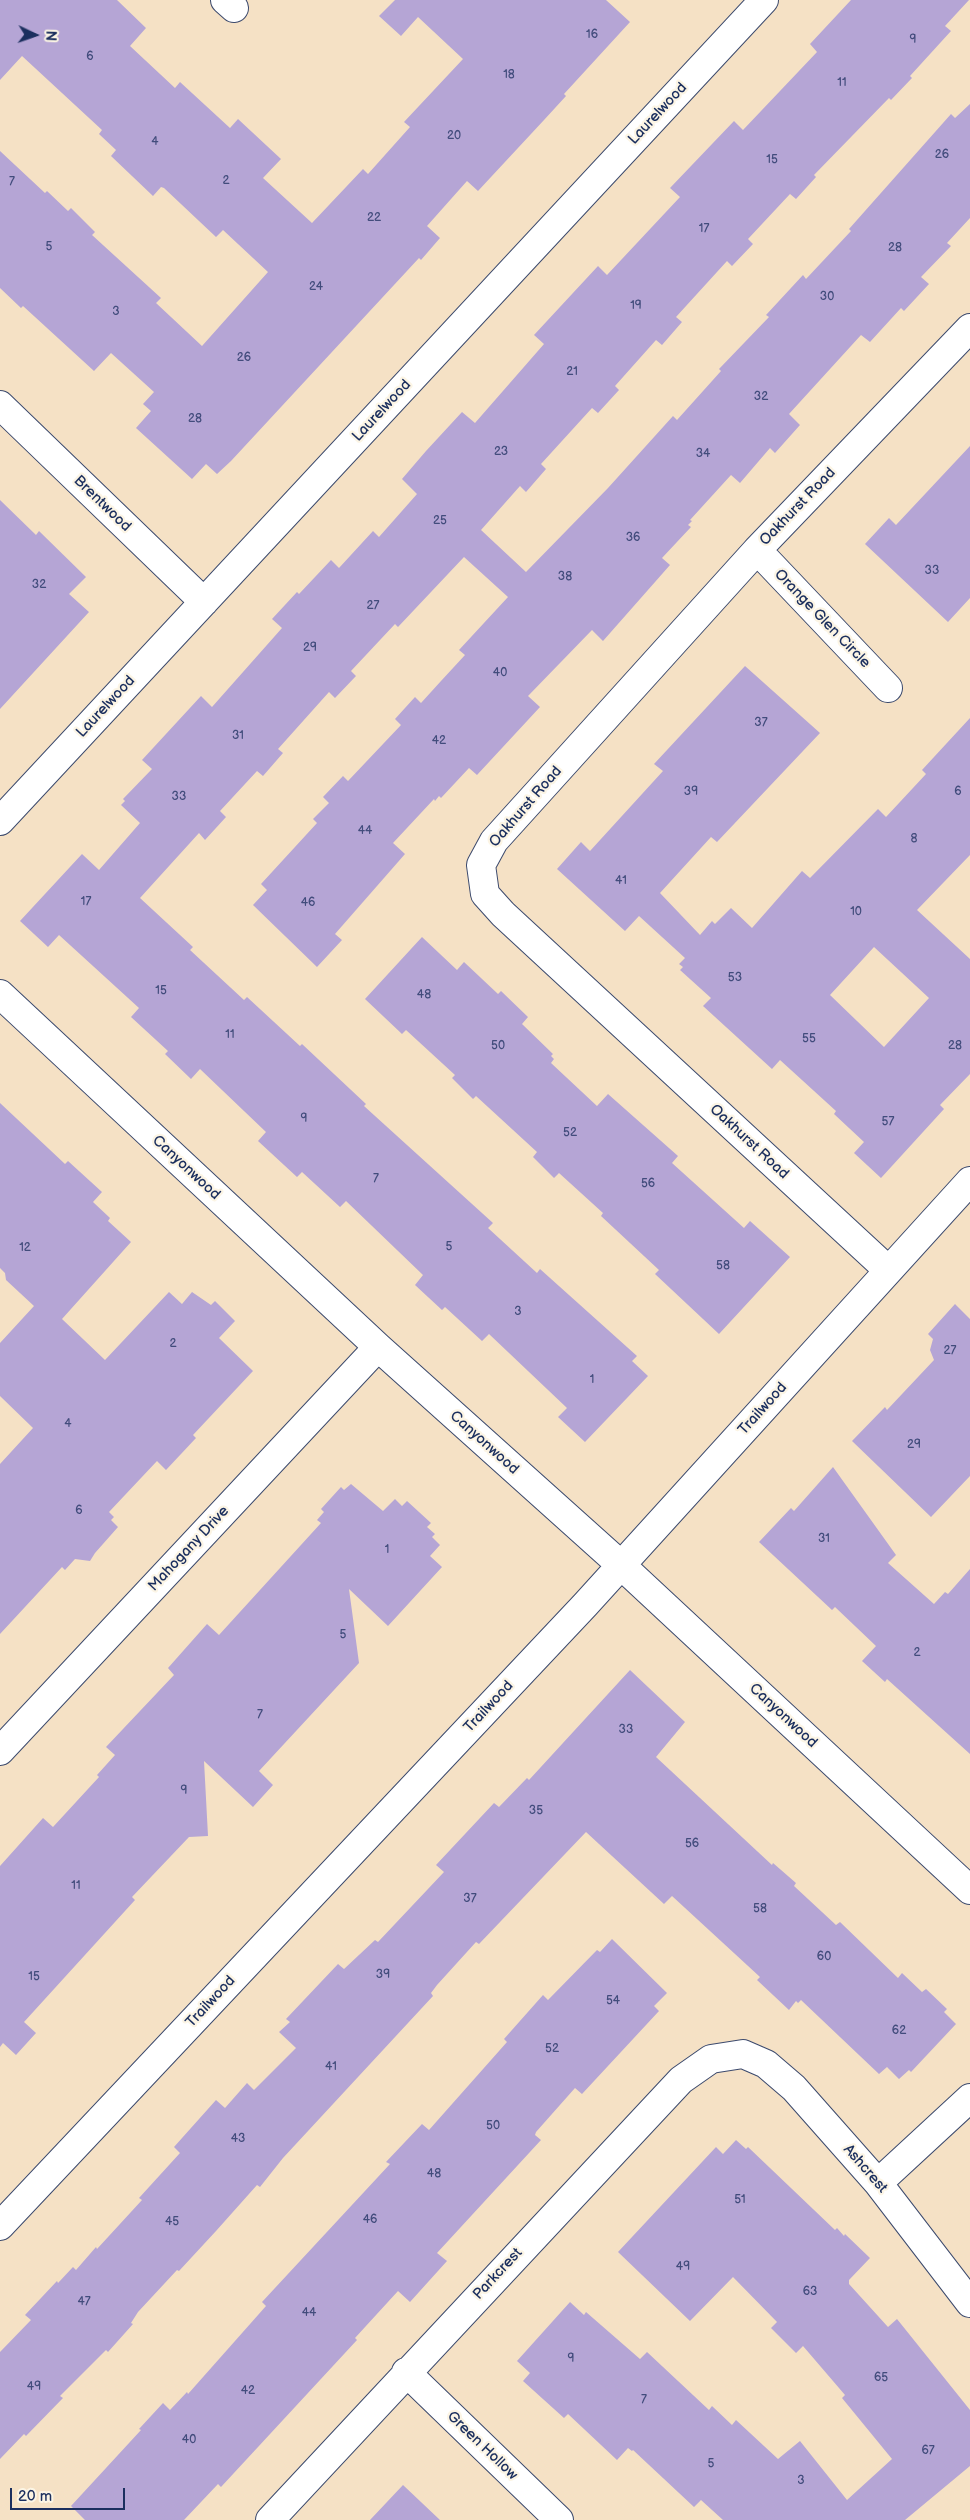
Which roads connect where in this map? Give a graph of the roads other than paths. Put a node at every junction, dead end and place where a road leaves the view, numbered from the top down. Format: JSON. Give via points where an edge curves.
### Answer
{"nodes":[{"id":1,"x":764,"y":0,"type":"edge"},
{"id":2,"x":970,"y":328,"type":"edge"},
{"id":3,"x":0,"y":405,"type":"edge"},
{"id":4,"x":757,"y":550,"type":"junction"},
{"id":5,"x":204,"y":602,"type":"junction"},
{"id":6,"x":888,"y":688,"type":"dead end"},
{"id":7,"x":0,"y":821,"type":"edge"},
{"id":8,"x":0,"y":994,"type":"edge"},
{"id":9,"x":970,"y":1181,"type":"edge"},
{"id":10,"x":888,"y":1270,"type":"junction"},
{"id":11,"x":378,"y":1347,"type":"junction"},
{"id":12,"x":622,"y":1566,"type":"junction"},
{"id":13,"x":0,"y":1751,"type":"edge"},
{"id":14,"x":970,"y":1890,"type":"edge"},
{"id":15,"x":743,"y":2054,"type":"joint"},
{"id":16,"x":970,"y":2098,"type":"edge"},
{"id":17,"x":878,"y":2183,"type":"junction"},
{"id":18,"x":0,"y":2226,"type":"edge"},
{"id":19,"x":970,"y":2303,"type":"edge"},
{"id":20,"x":406,"y":2372,"type":"junction"},
{"id":21,"x":270,"y":2520,"type":"edge"},
{"id":22,"x":558,"y":2520,"type":"edge"}],
"edges":[{"from":1,"to":5,"type":"street","name":"Laurelwood"},
{"from":2,"to":4,"type":"street","name":"Oakhurst Road"},
{"from":3,"to":5,"type":"street","name":"Brentwood"},
{"from":4,"to":6,"type":"street","name":"Orange Glen Circle"},
{"from":4,"to":10,"type":"street","name":"Oakhurst Road","via":[[494,842],[481,865],[485,894]]},
{"from":5,"to":7,"type":"street","name":"Laurelwood"},
{"from":8,"to":11,"type":"street","name":"Canyonwood"},
{"from":9,"to":10,"type":"street","name":"Trailwood"},
{"from":10,"to":12,"type":"street","name":"Trailwood"},
{"from":11,"to":12,"type":"street","name":"Canyonwood"},
{"from":11,"to":13,"type":"street","name":"Mahogany Drive"},
{"from":12,"to":14,"type":"street","name":"Canyonwood"},
{"from":12,"to":18,"type":"street","name":"Trailwood"},
{"from":15,"to":17,"type":"street","name":"Ashcrest","via":[[766,2064],[794,2088]]},
{"from":15,"to":20,"type":"street","name":"Parkcrest","via":[[711,2059],[681,2080]]},
{"from":16,"to":17,"type":"street"},
{"from":17,"to":19,"type":"street","name":"Ashcrest"},
{"from":20,"to":21,"type":"street","name":"Parkcrest"},
{"from":20,"to":22,"type":"street","name":"Green Hollow"}]}
